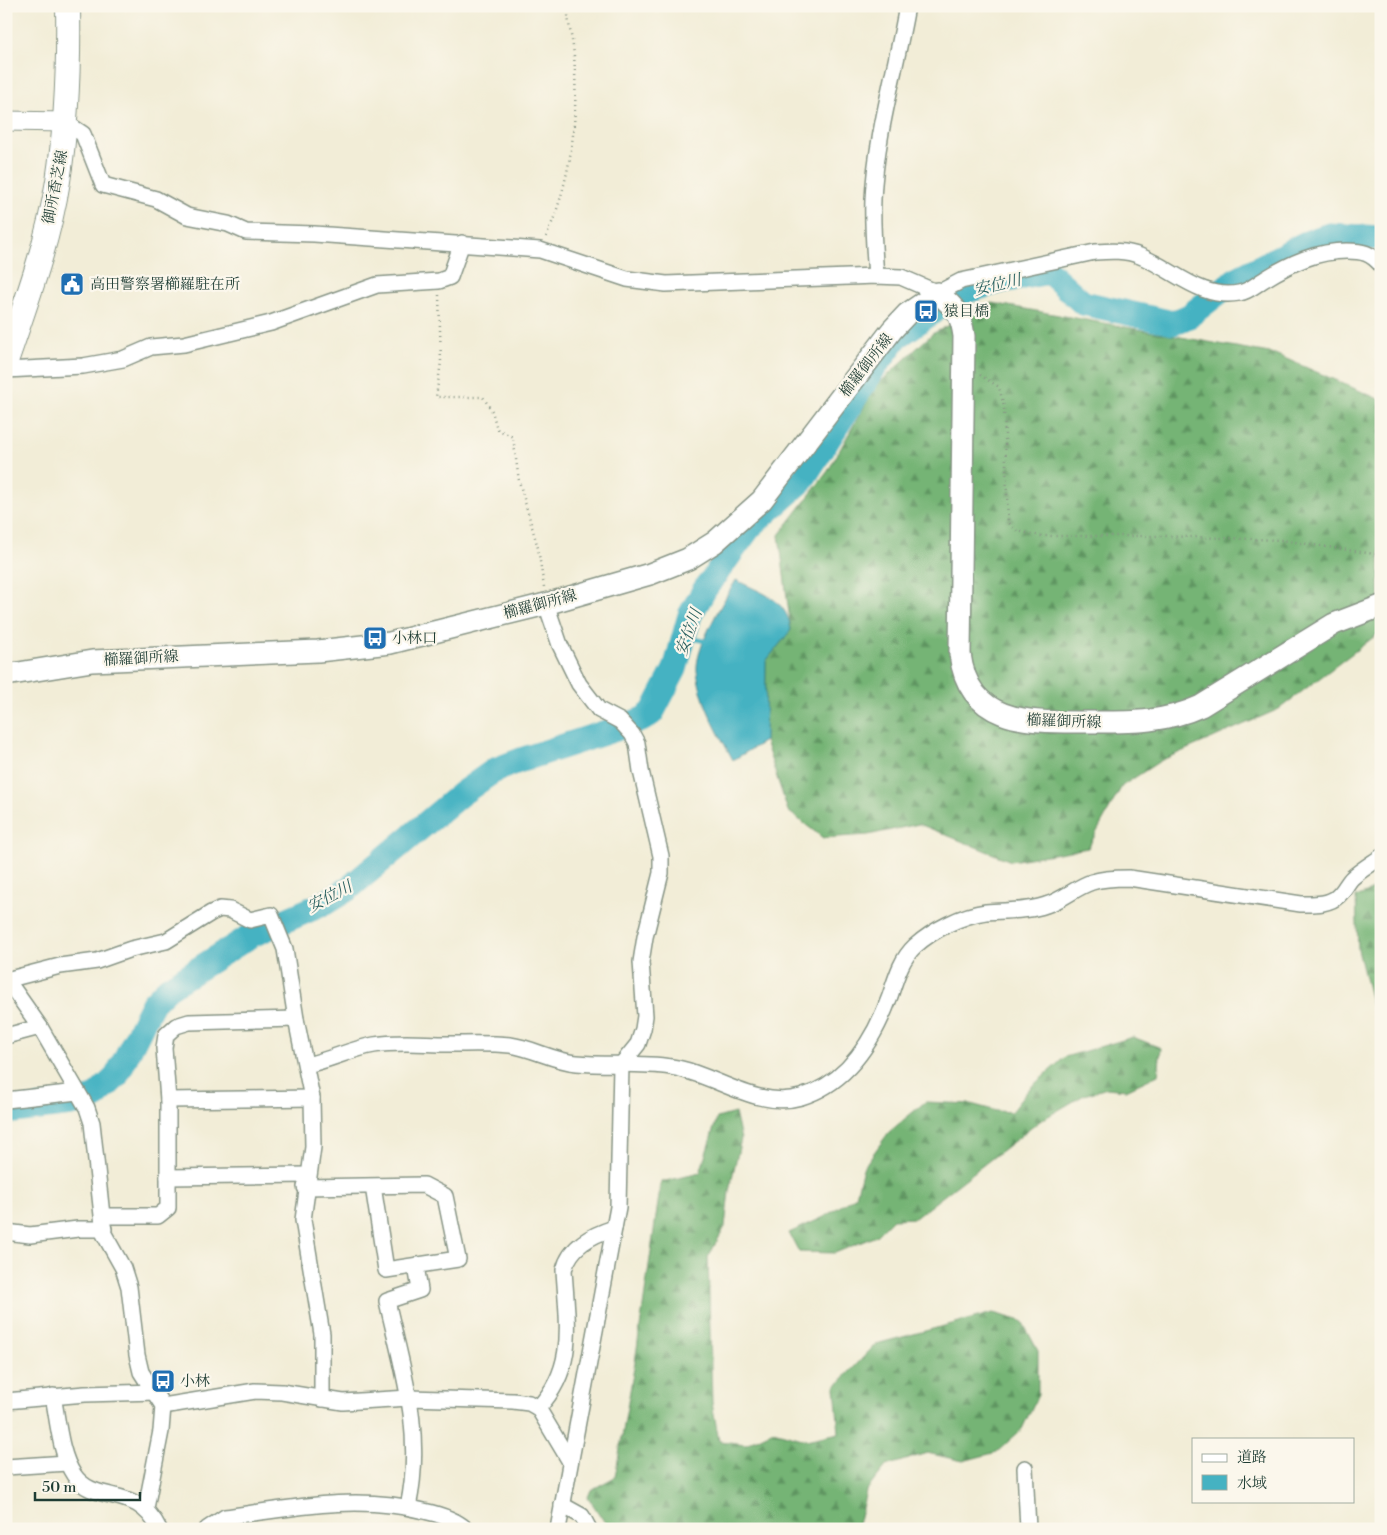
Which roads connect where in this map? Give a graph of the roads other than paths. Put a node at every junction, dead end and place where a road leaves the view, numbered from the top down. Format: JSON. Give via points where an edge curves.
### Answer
{"nodes":[{"id":1,"x":68,"y":6,"type":"edge"},
{"id":2,"x":907,"y":6,"type":"edge"},
{"id":3,"x":6,"y":121,"type":"edge"},
{"id":4,"x":66,"y":122,"type":"junction"},
{"id":5,"x":462,"y":243,"type":"junction"},
{"id":6,"x":1381,"y":264,"type":"edge"},
{"id":7,"x":876,"y":276,"type":"junction"},
{"id":8,"x":947,"y":300,"type":"junction"},
{"id":9,"x":6,"y":362,"type":"edge"},
{"id":10,"x":6,"y":370,"type":"edge"},
{"id":11,"x":546,"y":604,"type":"junction"},
{"id":12,"x":1381,"y":606,"type":"edge"},
{"id":13,"x":6,"y":675,"type":"edge"},
{"id":14,"x":1381,"y":857,"type":"edge"},
{"id":15,"x":6,"y":980,"type":"edge"},
{"id":16,"x":296,"y":1019,"type":"junction"},
{"id":17,"x":40,"y":1027,"type":"junction"},
{"id":18,"x":6,"y":1036,"type":"edge"},
{"id":19,"x":306,"y":1065,"type":"junction"},
{"id":20,"x":621,"y":1065,"type":"junction"},
{"id":21,"x":76,"y":1092,"type":"junction"},
{"id":22,"x":312,"y":1098,"type":"junction"},
{"id":23,"x":6,"y":1100,"type":"edge"},
{"id":24,"x":168,"y":1100,"type":"junction"},
{"id":25,"x":168,"y":1176,"type":"junction"},
{"id":26,"x":307,"y":1181,"type":"junction"},
{"id":27,"x":373,"y":1186,"type":"junction"},
{"id":28,"x":104,"y":1222,"type":"junction"},
{"id":29,"x":614,"y":1228,"type":"junction"},
{"id":30,"x":6,"y":1232,"type":"edge"},
{"id":31,"x":416,"y":1266,"type":"junction"},
{"id":32,"x":156,"y":1392,"type":"junction"},
{"id":33,"x":53,"y":1396,"type":"junction"},
{"id":34,"x":409,"y":1398,"type":"junction"},
{"id":35,"x":322,"y":1399,"type":"junction"},
{"id":36,"x":6,"y":1401,"type":"edge"},
{"id":37,"x":163,"y":1406,"type":"junction"},
{"id":38,"x":538,"y":1408,"type":"junction"},
{"id":39,"x":569,"y":1460,"type":"junction"},
{"id":40,"x":67,"y":1463,"type":"junction"},
{"id":41,"x":6,"y":1467,"type":"edge"},
{"id":42,"x":1025,"y":1468,"type":"dead end"},
{"id":43,"x":562,"y":1505,"type":"junction"},
{"id":44,"x":408,"y":1507,"type":"junction"},
{"id":45,"x":146,"y":1508,"type":"junction"},
{"id":46,"x":159,"y":1529,"type":"edge"},
{"id":47,"x":207,"y":1529,"type":"edge"},
{"id":48,"x":466,"y":1529,"type":"edge"},
{"id":49,"x":558,"y":1529,"type":"edge"},
{"id":50,"x":589,"y":1529,"type":"edge"},
{"id":51,"x":1028,"y":1529,"type":"edge"}],
"edges":[{"from":1,"to":4,"type":"main road","name":"御所香芝線"},
{"from":2,"to":7,"type":"street","via":[[884,114],[873,197]]},
{"from":3,"to":4,"type":"street"},
{"from":4,"to":5,"type":"street","via":[[83,134],[103,185],[156,199],[187,216],[228,224],[246,232]]},
{"from":4,"to":9,"type":"main road","name":"御所香芝線","via":[[58,183],[43,246]]},
{"from":5,"to":7,"type":"street","via":[[540,250],[627,279],[666,284]]},
{"from":5,"to":10,"type":"street","via":[[450,277],[440,281],[377,285],[271,323],[184,344],[151,347],[124,359],[83,366]]},
{"from":6,"to":8,"type":"street","via":[[1374,256],[1363,252],[1321,252],[1277,272],[1248,291],[1217,293],[1187,282],[1140,256],[1112,251],[1095,252],[961,281]]},
{"from":7,"to":8,"type":"street","via":[[902,277]]},
{"from":8,"to":11,"type":"main road","name":"櫛羅御所線","via":[[907,314],[762,500],[715,542],[650,574]]},
{"from":8,"to":12,"type":"main road","name":"櫛羅御所線","via":[[962,322],[964,336],[960,654],[966,683],[992,708],[1011,717],[1042,722],[1136,722],[1175,716],[1201,706],[1334,624]]},
{"from":11,"to":13,"type":"main road","name":"櫛羅御所線","via":[[390,643],[352,648],[92,661]]},
{"from":11,"to":20,"type":"street","via":[[578,684],[599,710],[620,721],[632,734],[660,844],[661,873],[641,962],[643,1029],[638,1044]]},
{"from":14,"to":20,"type":"street","via":[[1357,873],[1339,896],[1316,904],[1109,878],[1091,882],[1043,906],[966,916],[915,946],[906,957],[878,1022],[852,1066],[837,1081],[818,1092],[797,1098],[752,1095],[671,1067]]},
{"from":15,"to":16,"type":"street","via":[[60,966],[97,961],[166,941],[220,909],[230,910],[250,920],[271,915],[285,949]]},
{"from":15,"to":17,"type":"street"},
{"from":16,"to":19,"type":"street"},
{"from":16,"to":24,"type":"street","via":[[196,1021],[176,1026],[166,1035],[164,1048]]},
{"from":17,"to":18,"type":"street"},
{"from":17,"to":21,"type":"street"},
{"from":19,"to":20,"type":"street","via":[[374,1045],[389,1044],[510,1045],[556,1060]]},
{"from":19,"to":22,"type":"street"},
{"from":20,"to":29,"type":"street","via":[[620,1182]]},
{"from":21,"to":23,"type":"street"},
{"from":21,"to":28,"type":"street","via":[[87,1108],[96,1141]]},
{"from":22,"to":24,"type":"street"},
{"from":22,"to":26,"type":"street","via":[[313,1147]]},
{"from":24,"to":25,"type":"street"},
{"from":25,"to":26,"type":"street"},
{"from":25,"to":28,"type":"street","via":[[168,1208],[158,1216]]},
{"from":26,"to":27,"type":"street"},
{"from":26,"to":35,"type":"street","via":[[302,1220],[322,1334]]},
{"from":27,"to":31,"type":"street","via":[[386,1270]]},
{"from":27,"to":31,"type":"street","via":[[424,1186],[445,1196],[458,1260]]},
{"from":28,"to":30,"type":"street","via":[[30,1235]]},
{"from":28,"to":32,"type":"street","via":[[104,1234],[130,1287],[141,1372]]},
{"from":29,"to":38,"type":"street","via":[[587,1240],[567,1258],[564,1270],[568,1347],[557,1383]]},
{"from":29,"to":39,"type":"street"},
{"from":31,"to":34,"type":"street","via":[[420,1290],[387,1301]]},
{"from":32,"to":33,"type":"street"},
{"from":32,"to":37,"type":"street"},
{"from":33,"to":36,"type":"street"},
{"from":33,"to":40,"type":"street"},
{"from":34,"to":35,"type":"street","via":[[361,1402]]},
{"from":34,"to":38,"type":"street","via":[[513,1401]]},
{"from":34,"to":44,"type":"street","via":[[415,1455]]},
{"from":35,"to":37,"type":"street","via":[[255,1391]]},
{"from":37,"to":45,"type":"street","via":[[162,1431]]},
{"from":38,"to":39,"type":"street"},
{"from":39,"to":43,"type":"street"},
{"from":40,"to":41,"type":"street"},
{"from":40,"to":45,"type":"street","via":[[75,1477],[86,1486],[100,1493],[133,1500]]},
{"from":42,"to":51,"type":"street"},
{"from":43,"to":49,"type":"street"},
{"from":43,"to":50,"type":"street","via":[[582,1516]]},
{"from":44,"to":47,"type":"street","via":[[357,1502],[329,1504],[225,1517]]},
{"from":44,"to":48,"type":"street","via":[[448,1518]]},
{"from":45,"to":46,"type":"street"}]}
